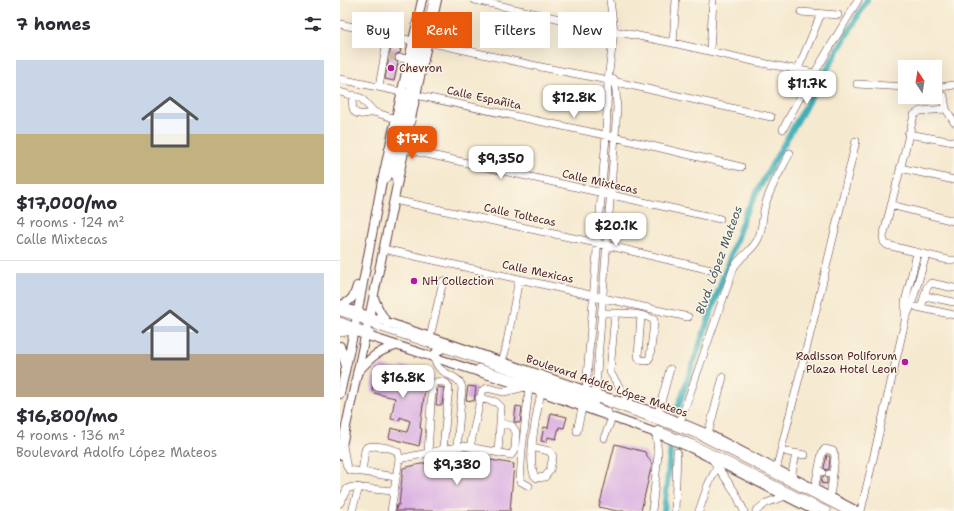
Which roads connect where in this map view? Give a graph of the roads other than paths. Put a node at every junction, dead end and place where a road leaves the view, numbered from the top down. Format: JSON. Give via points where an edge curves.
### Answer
{"nodes":[{"id":1,"x":424,"y":0,"type":"edge"},
{"id":2,"x":433,"y":0,"type":"edge"},
{"id":3,"x":437,"y":0,"type":"edge"},
{"id":4,"x":475,"y":0,"type":"edge"},
{"id":5,"x":610,"y":0,"type":"edge"},
{"id":6,"x":676,"y":0,"type":"edge"},
{"id":7,"x":713,"y":0,"type":"edge"},
{"id":8,"x":858,"y":0,"type":"edge"},
{"id":9,"x":421,"y":12,"type":"edge"},
{"id":10,"x":422,"y":12,"type":"edge"},
{"id":11,"x":434,"y":12,"type":"edge"},
{"id":12,"x":612,"y":12,"type":"edge"},
{"id":13,"x":800,"y":12,"type":"dead end"},
{"id":14,"x":821,"y":14,"type":"junction"},
{"id":15,"x":838,"y":15,"type":"dead end"},
{"id":16,"x":558,"y":19,"type":"edge"},
{"id":17,"x":340,"y":24,"type":"edge"},
{"id":18,"x":352,"y":27,"type":"edge"},
{"id":19,"x":616,"y":31,"type":"edge"},
{"id":20,"x":673,"y":42,"type":"junction"},
{"id":21,"x":412,"y":46,"type":"edge"},
{"id":22,"x":387,"y":48,"type":"edge"},
{"id":23,"x":418,"y":48,"type":"edge"},
{"id":24,"x":426,"y":48,"type":"edge"},
{"id":25,"x":455,"y":48,"type":"edge"},
{"id":26,"x":613,"y":48,"type":"edge"},
{"id":27,"x":710,"y":51,"type":"junction"},
{"id":28,"x":399,"y":58,"type":"tunnel mouth"},
{"id":29,"x":409,"y":59,"type":"junction"},
{"id":30,"x":798,"y":69,"type":"junction"},
{"id":31,"x":815,"y":73,"type":"junction"},
{"id":32,"x":340,"y":79,"type":"edge"},
{"id":33,"x":612,"y":81,"type":"junction"},
{"id":34,"x":857,"y":84,"type":"dead end"},
{"id":35,"x":954,"y":85,"type":"edge"},
{"id":36,"x":379,"y":87,"type":"junction"},
{"id":37,"x":898,"y":87,"type":"edge"},
{"id":38,"x":942,"y":87,"type":"edge"},
{"id":39,"x":340,"y":92,"type":"edge"},
{"id":40,"x":409,"y":93,"type":"junction"},
{"id":41,"x":353,"y":96,"type":"junction"},
{"id":42,"x":944,"y":96,"type":"dead end"},
{"id":43,"x":946,"y":109,"type":"junction"},
{"id":44,"x":374,"y":112,"type":"junction"},
{"id":45,"x":771,"y":117,"type":"dead end"},
{"id":46,"x":396,"y":119,"type":"junction"},
{"id":47,"x":954,"y":122,"type":"edge"},
{"id":48,"x":783,"y":130,"type":"dead end"},
{"id":49,"x":908,"y":134,"type":"junction"},
{"id":50,"x":606,"y":136,"type":"junction"},
{"id":51,"x":614,"y":137,"type":"junction"},
{"id":52,"x":856,"y":141,"type":"dead end"},
{"id":53,"x":954,"y":142,"type":"edge"},
{"id":54,"x":404,"y":149,"type":"junction"},
{"id":55,"x":790,"y":153,"type":"dead end"},
{"id":56,"x":741,"y":167,"type":"dead end"},
{"id":57,"x":900,"y":168,"type":"junction"},
{"id":58,"x":954,"y":180,"type":"edge"},
{"id":59,"x":382,"y":181,"type":"junction"},
{"id":60,"x":396,"y":188,"type":"junction"},
{"id":61,"x":602,"y":193,"type":"junction"},
{"id":62,"x":610,"y":196,"type":"junction"},
{"id":63,"x":394,"y":200,"type":"junction"},
{"id":64,"x":891,"y":205,"type":"junction"},
{"id":65,"x":720,"y":219,"type":"dead end"},
{"id":66,"x":954,"y":221,"type":"edge"},
{"id":67,"x":597,"y":243,"type":"junction"},
{"id":68,"x":606,"y":245,"type":"junction"},
{"id":69,"x":383,"y":250,"type":"junction"},
{"id":70,"x":917,"y":252,"type":"junction"},
{"id":71,"x":368,"y":255,"type":"junction"},
{"id":72,"x":926,"y":255,"type":"junction"},
{"id":73,"x":954,"y":260,"type":"edge"},
{"id":74,"x":711,"y":270,"type":"dead end"},
{"id":75,"x":519,"y":279,"type":"junction"},
{"id":76,"x":443,"y":281,"type":"dead end"},
{"id":77,"x":954,"y":288,"type":"edge"},
{"id":78,"x":593,"y":295,"type":"junction"},
{"id":79,"x":925,"y":296,"type":"junction"},
{"id":80,"x":373,"y":297,"type":"junction"},
{"id":81,"x":603,"y":298,"type":"junction"},
{"id":82,"x":954,"y":302,"type":"edge"},
{"id":83,"x":340,"y":305,"type":"edge"},
{"id":84,"x":911,"y":306,"type":"junction"},
{"id":85,"x":921,"y":308,"type":"junction"},
{"id":86,"x":340,"y":312,"type":"edge"},
{"id":87,"x":602,"y":313,"type":"junction"},
{"id":88,"x":615,"y":313,"type":"junction"},
{"id":89,"x":356,"y":314,"type":"junction"},
{"id":90,"x":954,"y":315,"type":"edge"},
{"id":91,"x":641,"y":316,"type":"junction"},
{"id":92,"x":688,"y":317,"type":"dead end"},
{"id":93,"x":906,"y":317,"type":"junction"},
{"id":94,"x":340,"y":321,"type":"edge"},
{"id":95,"x":387,"y":323,"type":"junction"},
{"id":96,"x":340,"y":327,"type":"edge"},
{"id":97,"x":367,"y":327,"type":"junction"},
{"id":98,"x":354,"y":329,"type":"junction"},
{"id":99,"x":340,"y":333,"type":"edge"},
{"id":100,"x":430,"y":337,"type":"junction"},
{"id":101,"x":340,"y":346,"type":"edge"},
{"id":102,"x":397,"y":346,"type":"junction"},
{"id":103,"x":460,"y":347,"type":"junction"},
{"id":104,"x":446,"y":348,"type":"junction"},
{"id":105,"x":433,"y":356,"type":"junction"},
{"id":106,"x":502,"y":362,"type":"junction"},
{"id":107,"x":346,"y":365,"type":"junction"},
{"id":108,"x":670,"y":370,"type":"dead end"},
{"id":109,"x":357,"y":373,"type":"junction"},
{"id":110,"x":723,"y":377,"type":"dead end"},
{"id":111,"x":527,"y":387,"type":"junction"},
{"id":112,"x":542,"y":392,"type":"junction"},
{"id":113,"x":449,"y":393,"type":"junction"},
{"id":114,"x":340,"y":394,"type":"edge"},
{"id":115,"x":462,"y":396,"type":"junction"},
{"id":116,"x":554,"y":397,"type":"junction"},
{"id":117,"x":571,"y":397,"type":"junction"},
{"id":118,"x":479,"y":398,"type":"junction"},
{"id":119,"x":585,"y":398,"type":"junction"},
{"id":120,"x":594,"y":402,"type":"junction"},
{"id":121,"x":630,"y":404,"type":"junction"},
{"id":122,"x":658,"y":413,"type":"junction"},
{"id":123,"x":612,"y":418,"type":"junction"},
{"id":124,"x":680,"y":422,"type":"junction"},
{"id":125,"x":501,"y":423,"type":"junction"},
{"id":126,"x":577,"y":430,"type":"dead end"},
{"id":127,"x":656,"y":433,"type":"junction"},
{"id":128,"x":708,"y":434,"type":"junction"},
{"id":129,"x":604,"y":438,"type":"dead end"},
{"id":130,"x":343,"y":443,"type":"junction"},
{"id":131,"x":457,"y":446,"type":"junction"},
{"id":132,"x":532,"y":446,"type":"junction"},
{"id":133,"x":470,"y":447,"type":"junction"},
{"id":134,"x":443,"y":450,"type":"junction"},
{"id":135,"x":677,"y":452,"type":"dead end"},
{"id":136,"x":787,"y":452,"type":"dead end"},
{"id":137,"x":428,"y":453,"type":"junction"},
{"id":138,"x":498,"y":453,"type":"junction"},
{"id":139,"x":796,"y":454,"type":"junction"},
{"id":140,"x":340,"y":455,"type":"edge"},
{"id":141,"x":805,"y":455,"type":"dead end"},
{"id":142,"x":398,"y":459,"type":"junction"},
{"id":143,"x":712,"y":459,"type":"junction"},
{"id":144,"x":717,"y":466,"type":"junction"},
{"id":145,"x":776,"y":470,"type":"junction"},
{"id":146,"x":362,"y":472,"type":"junction"},
{"id":147,"x":396,"y":477,"type":"junction"},
{"id":148,"x":791,"y":478,"type":"junction"},
{"id":149,"x":529,"y":486,"type":"dead end"},
{"id":150,"x":359,"y":487,"type":"junction"},
{"id":151,"x":814,"y":489,"type":"junction"},
{"id":152,"x":393,"y":491,"type":"junction"},
{"id":153,"x":786,"y":496,"type":"junction"},
{"id":154,"x":830,"y":498,"type":"junction"},
{"id":155,"x":340,"y":503,"type":"edge"},
{"id":156,"x":352,"y":511,"type":"edge"},
{"id":157,"x":391,"y":511,"type":"edge"},
{"id":158,"x":652,"y":511,"type":"edge"},
{"id":159,"x":675,"y":511,"type":"edge"},
{"id":160,"x":699,"y":511,"type":"edge"},
{"id":161,"x":744,"y":511,"type":"edge"},
{"id":162,"x":756,"y":511,"type":"edge"},
{"id":163,"x":815,"y":511,"type":"edge"},
{"id":164,"x":827,"y":511,"type":"edge"},
{"id":165,"x":846,"y":511,"type":"edge"},
{"id":166,"x":857,"y":511,"type":"edge"},
{"id":167,"x":861,"y":511,"type":"edge"}],
"edges":[{"from":1,"to":9,"type":"main road"},
{"from":1,"to":10,"type":"street"},
{"from":2,"to":40,"type":"street"},
{"from":3,"to":11,"type":"main road"},
{"from":4,"to":16,"type":"street"},
{"from":5,"to":12,"type":"street"},
{"from":6,"to":20,"type":"street"},
{"from":7,"to":27,"type":"street"},
{"from":8,"to":31,"type":"street"},
{"from":13,"to":14,"type":"street"},
{"from":14,"to":15,"type":"street"},
{"from":14,"to":30,"type":"street"},
{"from":17,"to":18,"type":"street"},
{"from":19,"to":20,"type":"street"},
{"from":20,"to":27,"type":"street"},
{"from":21,"to":29,"type":"main road"},
{"from":22,"to":36,"type":"street"},
{"from":23,"to":40,"type":"main road"},
{"from":24,"to":40,"type":"main road"},
{"from":25,"to":33,"type":"street"},
{"from":26,"to":33,"type":"street"},
{"from":27,"to":30,"type":"street"},
{"from":28,"to":29,"type":"street"},
{"from":29,"to":40,"type":"main road"},
{"from":30,"to":31,"type":"street"},
{"from":31,"to":48,"type":"street"},
{"from":32,"to":36,"type":"street","name":"Calle Españita"},
{"from":33,"to":45,"type":"street"},
{"from":33,"to":50,"type":"street"},
{"from":33,"to":51,"type":"street","via":[[617,98]]},
{"from":34,"to":37,"type":"street"},
{"from":35,"to":38,"type":"street"},
{"from":36,"to":40,"type":"street","name":"Calle Españita"},
{"from":39,"to":41,"type":"street"},
{"from":40,"to":46,"type":"main road"},
{"from":40,"to":50,"type":"street","name":"Calle Españita"},
{"from":40,"to":54,"type":"main road"},
{"from":40,"to":59,"type":"street","via":[[391,171]]},
{"from":40,"to":60,"type":"street","via":[[395,170]]},
{"from":41,"to":44,"type":"street","via":[[361,98]]},
{"from":41,"to":44,"type":"street","via":[[352,102],[357,114]]},
{"from":42,"to":43,"type":"street"},
{"from":43,"to":47,"type":"street"},
{"from":43,"to":49,"type":"street","via":[[917,112]]},
{"from":44,"to":46,"type":"street"},
{"from":46,"to":59,"type":"main road"},
{"from":49,"to":53,"type":"street"},
{"from":49,"to":57,"type":"street"},
{"from":50,"to":51,"type":"street","name":"Calle Españita"},
{"from":50,"to":61,"type":"street"},
{"from":51,"to":56,"type":"street","name":"Calle Españita"},
{"from":51,"to":62,"type":"street"},
{"from":52,"to":145,"type":"street"},
{"from":54,"to":60,"type":"main road"},
{"from":54,"to":61,"type":"street","name":"Calle Mixtecas"},
{"from":55,"to":124,"type":"street","via":[[765,206],[759,237],[755,245],[734,267]]},
{"from":57,"to":58,"type":"street"},
{"from":57,"to":64,"type":"street"},
{"from":59,"to":71,"type":"main road"},
{"from":60,"to":63,"type":"main road"},
{"from":61,"to":62,"type":"street","name":"Calle Mixtecas"},
{"from":61,"to":67,"type":"street"},
{"from":62,"to":65,"type":"street","name":"Calle Mixtecas"},
{"from":62,"to":68,"type":"street"},
{"from":63,"to":67,"type":"street","name":"Calle Toltecas"},
{"from":63,"to":69,"type":"main road"},
{"from":64,"to":66,"type":"street"},
{"from":64,"to":70,"type":"street","via":[[883,234],[884,242],[887,245]]},
{"from":67,"to":68,"type":"street","name":"Calle Toltecas"},
{"from":67,"to":78,"type":"street"},
{"from":68,"to":74,"type":"street","name":"Calle Toltecas"},
{"from":68,"to":81,"type":"street"},
{"from":69,"to":75,"type":"street","name":"Calle Mexicas"},
{"from":69,"to":80,"type":"main road"},
{"from":70,"to":72,"type":"street"},
{"from":70,"to":93,"type":"street","via":[[905,302]]},
{"from":71,"to":83,"type":"main road","via":[[363,263],[352,300]]},
{"from":71,"to":89,"type":"main road"},
{"from":72,"to":73,"type":"street"},
{"from":72,"to":84,"type":"street"},
{"from":75,"to":78,"type":"street","name":"Calle Mexicas"},
{"from":75,"to":106,"type":"street"},
{"from":76,"to":100,"type":"street"},
{"from":77,"to":79,"type":"street","via":[[930,283]]},
{"from":78,"to":81,"type":"street","name":"Calle Mexicas"},
{"from":78,"to":119,"type":"street"},
{"from":79,"to":82,"type":"street"},
{"from":79,"to":85,"type":"street"},
{"from":80,"to":95,"type":"main road"},
{"from":80,"to":97,"type":"main road"},
{"from":81,"to":87,"type":"street"},
{"from":81,"to":92,"type":"street","name":"Calle Mexicas"},
{"from":83,"to":89,"type":"main road","name":"Boulevard Adolfo López Mateos"},
{"from":84,"to":85,"type":"street"},
{"from":84,"to":93,"type":"street"},
{"from":85,"to":90,"type":"street"},
{"from":86,"to":89,"type":"street"},
{"from":87,"to":88,"type":"street"},
{"from":87,"to":120,"type":"street"},
{"from":88,"to":91,"type":"street"},
{"from":88,"to":121,"type":"street","via":[[610,372]]},
{"from":89,"to":97,"type":"main road","name":"Boulevard Adolfo López Mateos"},
{"from":89,"to":98,"type":"main road"},
{"from":91,"to":91,"type":"street","via":[[654,321],[650,357],[645,361],[640,360],[638,356]]},
{"from":93,"to":167,"type":"street"},
{"from":94,"to":98,"type":"street"},
{"from":95,"to":97,"type":"main road","name":"Boulevard Adolfo López Mateos"},
{"from":95,"to":100,"type":"main road","name":"Boulevard Adolfo López Mateos"},
{"from":96,"to":98,"type":"main road","name":"Boulevard Adolfo López Mateos"},
{"from":97,"to":98,"type":"main road","name":"Boulevard Adolfo López Mateos"},
{"from":97,"to":102,"type":"main road","name":"Boulevard Adolfo López Mateos"},
{"from":97,"to":104,"type":"street"},
{"from":97,"to":105,"type":"street"},
{"from":97,"to":109,"type":"main road"},
{"from":98,"to":99,"type":"street"},
{"from":98,"to":107,"type":"main road"},
{"from":100,"to":103,"type":"main road","name":"Boulevard Adolfo López Mateos"},
{"from":101,"to":107,"type":"main road"},
{"from":102,"to":105,"type":"main road","name":"Boulevard Adolfo López Mateos"},
{"from":102,"to":109,"type":"main road","via":[[379,352]]},
{"from":103,"to":104,"type":"main road"},
{"from":103,"to":106,"type":"main road","name":"Boulevard Adolfo López Mateos"},
{"from":104,"to":105,"type":"main road","via":[[438,350]]},
{"from":104,"to":119,"type":"street"},
{"from":105,"to":111,"type":"main road","name":"Boulevard Adolfo López Mateos"},
{"from":105,"to":115,"type":"street","via":[[444,372],[460,380]]},
{"from":105,"to":117,"type":"street","via":[[531,383]]},
{"from":106,"to":119,"type":"main road","name":"Boulevard Adolfo López Mateos"},
{"from":107,"to":114,"type":"main road"},
{"from":108,"to":122,"type":"street"},
{"from":109,"to":130,"type":"main road"},
{"from":110,"to":128,"type":"street"},
{"from":111,"to":112,"type":"main road","name":"Boulevard Adolfo López Mateos"},
{"from":111,"to":118,"type":"street","via":[[504,392],[484,388]]},
{"from":111,"to":149,"type":"street","via":[[520,481]]},
{"from":112,"to":116,"type":"main road","name":"Boulevard Adolfo López Mateos"},
{"from":112,"to":132,"type":"street"},
{"from":113,"to":115,"type":"street"},
{"from":113,"to":134,"type":"street"},
{"from":113,"to":137,"type":"street","via":[[446,383],[438,381],[433,384]]},
{"from":115,"to":131,"type":"street"},
{"from":116,"to":117,"type":"main road"},
{"from":116,"to":119,"type":"main road","name":"Boulevard Adolfo López Mateos"},
{"from":117,"to":119,"type":"main road"},
{"from":118,"to":125,"type":"street","via":[[500,404]]},
{"from":118,"to":133,"type":"street"},
{"from":119,"to":120,"type":"main road","name":"Boulevard Adolfo López Mateos"},
{"from":119,"to":120,"type":"main road","name":"Boulevard Adolfo López Mateos"},
{"from":119,"to":126,"type":"street"},
{"from":120,"to":121,"type":"main road","name":"Boulevard Adolfo López Mateos"},
{"from":120,"to":123,"type":"main road","name":"Boulevard Adolfo López Mateos"},
{"from":120,"to":164,"type":"street","via":[[678,437]]},
{"from":120,"to":165,"type":"street","via":[[698,435]]},
{"from":121,"to":122,"type":"main road","name":"Boulevard Adolfo López Mateos"},
{"from":122,"to":124,"type":"main road","name":"Boulevard Adolfo López Mateos"},
{"from":123,"to":127,"type":"main road","name":"Boulevard Adolfo López Mateos"},
{"from":123,"to":129,"type":"street"},
{"from":124,"to":128,"type":"main road","name":"Boulevard Adolfo López Mateos"},
{"from":125,"to":138,"type":"street"},
{"from":125,"to":138,"type":"street","via":[[512,426],[515,430],[515,449],[511,455]]},
{"from":127,"to":143,"type":"main road","name":"Boulevard Adolfo López Mateos"},
{"from":127,"to":158,"type":"street","via":[[658,455]]},
{"from":128,"to":145,"type":"main road","name":"Boulevard Adolfo López Mateos"},
{"from":130,"to":140,"type":"main road"},
{"from":130,"to":146,"type":"street","via":[[347,467],[349,470]]},
{"from":131,"to":133,"type":"street"},
{"from":131,"to":134,"type":"street"},
{"from":132,"to":132,"type":"street","via":[[534,475],[537,478],[545,477],[550,470],[553,456],[549,451]]},
{"from":133,"to":138,"type":"street"},
{"from":134,"to":137,"type":"street"},
{"from":135,"to":159,"type":"street"},
{"from":136,"to":139,"type":"street"},
{"from":137,"to":142,"type":"street"},
{"from":139,"to":141,"type":"street"},
{"from":139,"to":148,"type":"street"},
{"from":142,"to":146,"type":"street","via":[[398,452],[395,450],[367,447]]},
{"from":142,"to":147,"type":"street"},
{"from":143,"to":144,"type":"street"},
{"from":143,"to":153,"type":"main road","name":"Boulevard Adolfo López Mateos"},
{"from":144,"to":160,"type":"street"},
{"from":144,"to":161,"type":"street","via":[[735,492]]},
{"from":145,"to":148,"type":"main road","name":"Boulevard Adolfo López Mateos"},
{"from":146,"to":147,"type":"street"},
{"from":147,"to":152,"type":"street"},
{"from":148,"to":151,"type":"main road","name":"Boulevard Adolfo López Mateos"},
{"from":150,"to":152,"type":"street"},
{"from":150,"to":155,"type":"street","via":[[347,489]]},
{"from":150,"to":156,"type":"street"},
{"from":151,"to":154,"type":"main road","name":"Boulevard Adolfo López Mateos"},
{"from":151,"to":154,"type":"street","via":[[826,473]]},
{"from":152,"to":157,"type":"street"},
{"from":153,"to":162,"type":"street","via":[[766,503]]},
{"from":153,"to":163,"type":"main road","name":"Boulevard Adolfo López Mateos"},
{"from":154,"to":166,"type":"main road","name":"Boulevard Adolfo López Mateos"}]}
